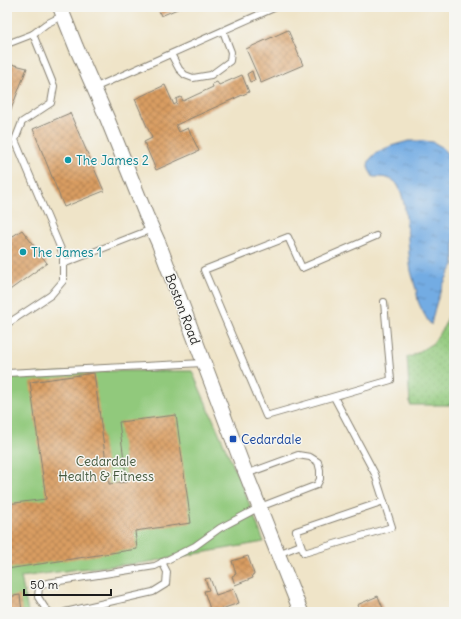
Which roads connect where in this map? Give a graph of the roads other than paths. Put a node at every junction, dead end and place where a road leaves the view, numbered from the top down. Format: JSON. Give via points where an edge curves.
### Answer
{"nodes":[{"id":1,"x":276,"y":7,"type":"edge"},
{"id":2,"x":62,"y":11,"type":"edge"},
{"id":3,"x":223,"y":31,"type":"junction"},
{"id":4,"x":33,"y":34,"type":"junction"},
{"id":5,"x":7,"y":44,"type":"edge"},
{"id":6,"x":171,"y":54,"type":"junction"},
{"id":7,"x":94,"y":88,"type":"junction"},
{"id":8,"x":152,"y":229,"type":"junction"},
{"id":9,"x":376,"y":236,"type":"dead end"},
{"id":10,"x":63,"y":264,"type":"junction"},
{"id":11,"x":384,"y":302,"type":"dead end"},
{"id":12,"x":7,"y":324,"type":"edge"},
{"id":13,"x":203,"y":363,"type":"junction"},
{"id":14,"x":7,"y":373,"type":"edge"},
{"id":15,"x":334,"y":397,"type":"junction"},
{"id":16,"x":246,"y":474,"type":"junction"},
{"id":17,"x":384,"y":501,"type":"junction"},
{"id":18,"x":260,"y":507,"type":"junction"},
{"id":19,"x":301,"y":545,"type":"junction"},
{"id":20,"x":278,"y":554,"type":"junction"},
{"id":21,"x":162,"y":562,"type":"junction"},
{"id":22,"x":50,"y":612,"type":"edge"},
{"id":23,"x":65,"y":612,"type":"edge"},
{"id":24,"x":301,"y":612,"type":"edge"}],
"edges":[{"from":1,"to":3,"type":"lane"},
{"from":2,"to":4,"type":"lane"},
{"from":2,"to":7,"type":"street","name":"Boston Road"},
{"from":3,"to":6,"type":"lane"},
{"from":3,"to":6,"type":"lane","via":[[231,52],[230,61],[211,75],[193,78],[185,75]]},
{"from":4,"to":5,"type":"lane"},
{"from":4,"to":10,"type":"lane","via":[[54,86],[51,103],[22,122],[15,140],[63,254]]},
{"from":6,"to":7,"type":"lane"},
{"from":7,"to":8,"type":"street","name":"Boston Road"},
{"from":8,"to":10,"type":"lane"},
{"from":8,"to":13,"type":"street","name":"Boston Road"},
{"from":9,"to":15,"type":"lane","via":[[302,268],[288,237],[204,270],[266,416]]},
{"from":10,"to":12,"type":"lane","via":[[63,281],[51,295]]},
{"from":11,"to":15,"type":"lane","via":[[392,380]]},
{"from":13,"to":14,"type":"lane"},
{"from":13,"to":16,"type":"street","name":"Boston Road"},
{"from":15,"to":17,"type":"lane","via":[[375,474]]},
{"from":16,"to":18,"type":"street","name":"Boston Road"},
{"from":16,"to":18,"type":"lane","via":[[298,456],[310,457],[318,462],[320,479],[317,485]]},
{"from":17,"to":19,"type":"lane","via":[[296,531]]},
{"from":17,"to":19,"type":"lane","via":[[392,527],[304,553]]},
{"from":18,"to":20,"type":"street","name":"Boston Road"},
{"from":18,"to":21,"type":"lane","via":[[220,528],[195,546]]},
{"from":19,"to":20,"type":"lane"},
{"from":20,"to":24,"type":"street","name":"Boston Road"},
{"from":21,"to":22,"type":"lane","via":[[155,566],[46,583],[39,587],[38,597],[44,608]]},
{"from":21,"to":23,"type":"lane","via":[[168,572],[166,584],[153,592]]}]}
